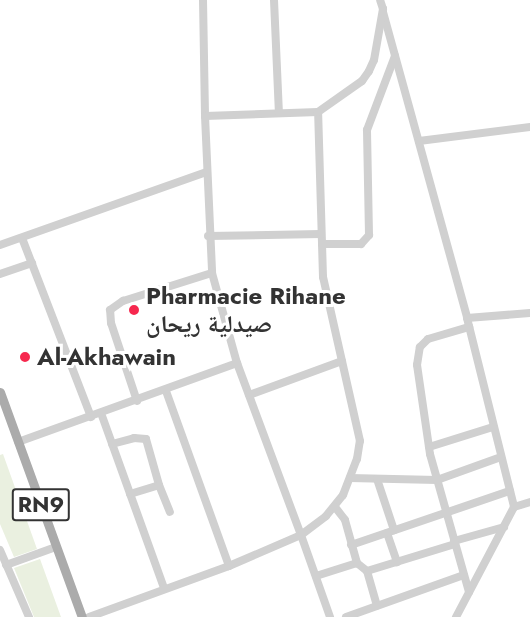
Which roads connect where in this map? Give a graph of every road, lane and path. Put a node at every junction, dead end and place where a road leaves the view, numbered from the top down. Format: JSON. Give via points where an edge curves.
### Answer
{"nodes":[{"id":1,"x":203,"y":0,"type":"edge"},
{"id":2,"x":274,"y":0,"type":"edge"},
{"id":3,"x":380,"y":0,"type":"edge"},
{"id":4,"x":383,"y":9,"type":"junction"},
{"id":5,"x":395,"y":56,"type":"junction"},
{"id":6,"x":318,"y":112,"type":"junction"},
{"id":7,"x":279,"y":113,"type":"junction"},
{"id":8,"x":204,"y":116,"type":"junction"},
{"id":9,"x":530,"y":127,"type":"edge"},
{"id":10,"x":419,"y":141,"type":"junction"},
{"id":11,"x":206,"y":172,"type":"junction"},
{"id":12,"x":321,"y":234,"type":"junction"},
{"id":13,"x":208,"y":236,"type":"junction"},
{"id":14,"x":22,"y":238,"type":"junction"},
{"id":15,"x":322,"y":244,"type":"junction"},
{"id":16,"x":0,"y":245,"type":"edge"},
{"id":17,"x":32,"y":262,"type":"junction"},
{"id":18,"x":212,"y":273,"type":"junction"},
{"id":19,"x":0,"y":274,"type":"edge"},
{"id":20,"x":530,"y":313,"type":"edge"},
{"id":21,"x":468,"y":322,"type":"junction"},
{"id":22,"x":342,"y":361,"type":"junction"},
{"id":23,"x":237,"y":363,"type":"junction"},
{"id":24,"x":166,"y":391,"type":"junction"},
{"id":25,"x":0,"y":392,"type":"edge"},
{"id":26,"x":249,"y":395,"type":"junction"},
{"id":27,"x":137,"y":401,"type":"junction"},
{"id":28,"x":101,"y":413,"type":"junction"},
{"id":29,"x":91,"y":417,"type":"junction"},
{"id":30,"x":493,"y":427,"type":"junction"},
{"id":31,"x":18,"y":442,"type":"junction"},
{"id":32,"x":112,"y":444,"type":"junction"},
{"id":33,"x":429,"y":447,"type":"junction"},
{"id":34,"x":501,"y":457,"type":"junction"},
{"id":35,"x":350,"y":478,"type":"junction"},
{"id":36,"x":377,"y":479,"type":"junction"},
{"id":37,"x":437,"y":480,"type":"junction"},
{"id":38,"x":159,"y":485,"type":"junction"},
{"id":39,"x":510,"y":491,"type":"junction"},
{"id":40,"x":130,"y":494,"type":"junction"},
{"id":41,"x":528,"y":505,"type":"edge"},
{"id":42,"x":335,"y":507,"type":"junction"},
{"id":43,"x":514,"y":507,"type":"junction"},
{"id":44,"x":170,"y":512,"type":"dead end"},
{"id":45,"x":446,"y":512,"type":"junction"},
{"id":46,"x":504,"y":527,"type":"junction"},
{"id":47,"x":390,"y":532,"type":"junction"},
{"id":48,"x":301,"y":536,"type":"junction"},
{"id":49,"x":454,"y":542,"type":"junction"},
{"id":50,"x":351,"y":545,"type":"junction"},
{"id":51,"x":56,"y":547,"type":"junction"},
{"id":52,"x":0,"y":550,"type":"edge"},
{"id":53,"x":397,"y":562,"type":"junction"},
{"id":54,"x":357,"y":563,"type":"junction"},
{"id":55,"x":6,"y":565,"type":"junction"},
{"id":56,"x":229,"y":566,"type":"junction"},
{"id":57,"x":367,"y":571,"type":"junction"},
{"id":58,"x":464,"y":575,"type":"junction"},
{"id":59,"x":316,"y":576,"type":"junction"},
{"id":60,"x":164,"y":588,"type":"junction"},
{"id":61,"x":469,"y":592,"type":"junction"},
{"id":62,"x":377,"y":606,"type":"junction"},
{"id":63,"x":458,"y":616,"type":"edge"},
{"id":64,"x":28,"y":617,"type":"edge"},
{"id":65,"x":82,"y":617,"type":"edge"},
{"id":66,"x":88,"y":617,"type":"edge"},
{"id":67,"x":330,"y":617,"type":"edge"},
{"id":68,"x":346,"y":617,"type":"edge"}],
"edges":[{"from":1,"to":8,"type":"street"},
{"from":2,"to":7,"type":"street"},
{"from":3,"to":4,"type":"street"},
{"from":4,"to":5,"type":"street"},
{"from":4,"to":6,"type":"street","via":[[369,71],[362,81]]},
{"from":5,"to":10,"type":"street"},
{"from":5,"to":15,"type":"street","via":[[367,130],[369,235],[361,244]]},
{"from":6,"to":7,"type":"street"},
{"from":6,"to":12,"type":"street"},
{"from":7,"to":8,"type":"street"},
{"from":8,"to":11,"type":"street"},
{"from":9,"to":10,"type":"street"},
{"from":10,"to":21,"type":"street"},
{"from":11,"to":13,"type":"street"},
{"from":11,"to":14,"type":"street"},
{"from":12,"to":13,"type":"street"},
{"from":12,"to":15,"type":"street"},
{"from":13,"to":18,"type":"street"},
{"from":14,"to":16,"type":"street"},
{"from":14,"to":17,"type":"street"},
{"from":15,"to":22,"type":"street","via":[[326,290]]},
{"from":17,"to":19,"type":"street"},
{"from":17,"to":29,"type":"street"},
{"from":18,"to":23,"type":"street"},
{"from":18,"to":27,"type":"street","via":[[123,301],[110,310]]},
{"from":20,"to":21,"type":"street"},
{"from":21,"to":30,"type":"street"},
{"from":21,"to":33,"type":"street","via":[[428,339],[418,353]]},
{"from":22,"to":26,"type":"street"},
{"from":22,"to":35,"type":"street","via":[[360,441]]},
{"from":23,"to":24,"type":"street"},
{"from":23,"to":26,"type":"street"},
{"from":24,"to":27,"type":"street"},
{"from":24,"to":56,"type":"street"},
{"from":25,"to":31,"type":"main road","number":"RN9"},
{"from":26,"to":48,"type":"street"},
{"from":27,"to":28,"type":"street"},
{"from":28,"to":29,"type":"street"},
{"from":28,"to":32,"type":"street"},
{"from":29,"to":31,"type":"street"},
{"from":30,"to":33,"type":"street"},
{"from":30,"to":34,"type":"street"},
{"from":31,"to":51,"type":"main road","number":"RN9"},
{"from":32,"to":38,"type":"street","via":[[146,439]]},
{"from":32,"to":40,"type":"street"},
{"from":33,"to":37,"type":"street"},
{"from":34,"to":37,"type":"street"},
{"from":34,"to":39,"type":"street"},
{"from":35,"to":36,"type":"street"},
{"from":35,"to":42,"type":"street"},
{"from":36,"to":37,"type":"street"},
{"from":36,"to":47,"type":"street"},
{"from":37,"to":45,"type":"street"},
{"from":38,"to":40,"type":"street"},
{"from":38,"to":44,"type":"street"},
{"from":39,"to":43,"type":"street"},
{"from":39,"to":45,"type":"street"},
{"from":40,"to":60,"type":"street"},
{"from":41,"to":43,"type":"street"},
{"from":42,"to":48,"type":"street"},
{"from":42,"to":50,"type":"street","via":[[342,512]]},
{"from":43,"to":46,"type":"street"},
{"from":45,"to":47,"type":"street"},
{"from":45,"to":49,"type":"street"},
{"from":46,"to":49,"type":"street"},
{"from":46,"to":61,"type":"street"},
{"from":47,"to":50,"type":"street"},
{"from":47,"to":53,"type":"street"},
{"from":48,"to":56,"type":"street"},
{"from":48,"to":59,"type":"street"},
{"from":49,"to":53,"type":"street"},
{"from":49,"to":58,"type":"street"},
{"from":50,"to":54,"type":"street"},
{"from":51,"to":55,"type":"street"},
{"from":51,"to":65,"type":"main road","number":"RN9"},
{"from":52,"to":55,"type":"street"},
{"from":53,"to":57,"type":"street"},
{"from":54,"to":57,"type":"street"},
{"from":54,"to":59,"type":"street"},
{"from":55,"to":64,"type":"street"},
{"from":56,"to":60,"type":"street"},
{"from":57,"to":62,"type":"street"},
{"from":58,"to":61,"type":"street"},
{"from":58,"to":62,"type":"street"},
{"from":59,"to":67,"type":"street"},
{"from":60,"to":66,"type":"street"},
{"from":61,"to":63,"type":"street"},
{"from":62,"to":68,"type":"street"}]}
